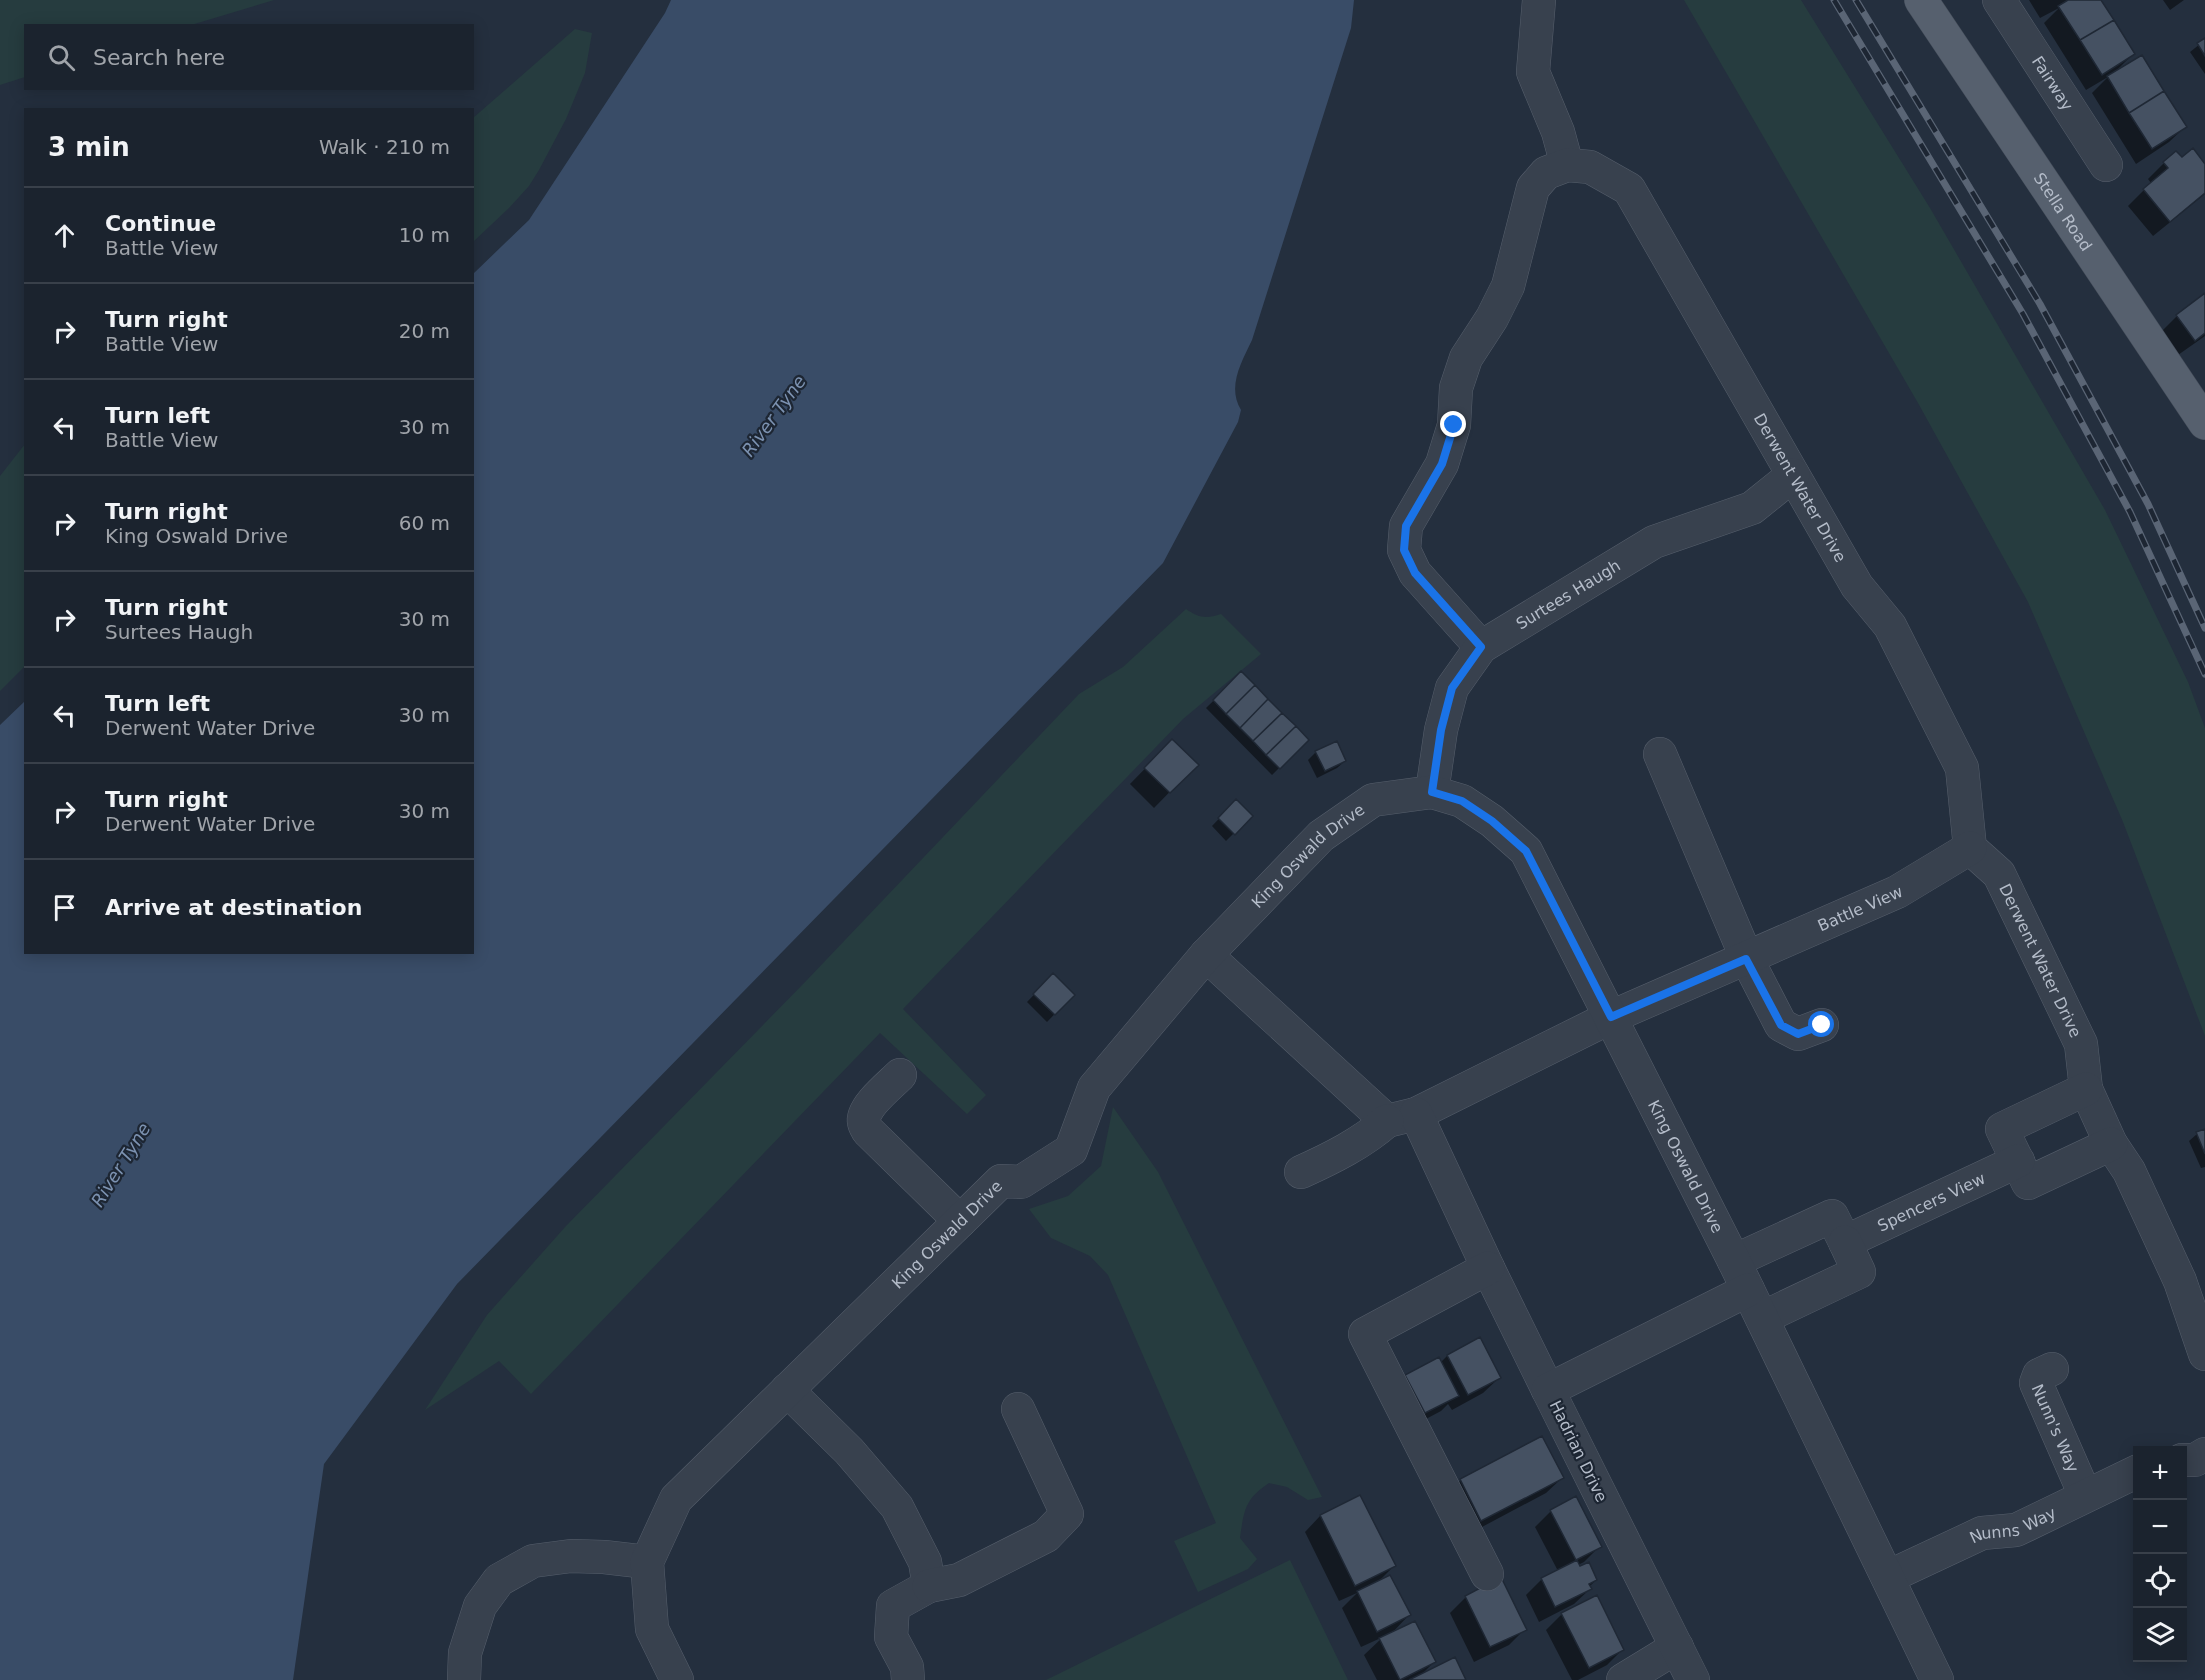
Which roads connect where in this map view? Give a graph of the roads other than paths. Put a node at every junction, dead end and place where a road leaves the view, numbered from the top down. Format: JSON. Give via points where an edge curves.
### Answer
{"nodes":[{"id":1,"x":1539,"y":0,"type":"edge"},
{"id":2,"x":1921,"y":0,"type":"edge"},
{"id":3,"x":1999,"y":0,"type":"edge"},
{"id":4,"x":1567,"y":165,"type":"junction"},
{"id":5,"x":2106,"y":165,"type":"dead end"},
{"id":6,"x":2205,"y":423,"type":"edge"},
{"id":7,"x":1793,"y":475,"type":"junction"},
{"id":8,"x":1481,"y":647,"type":"junction"},
{"id":9,"x":1660,"y":754,"type":"dead end"},
{"id":10,"x":1432,"y":792,"type":"junction"},
{"id":11,"x":1970,"y":848,"type":"junction"},
{"id":12,"x":1206,"y":955,"type":"junction"},
{"id":13,"x":1746,"y":959,"type":"junction"},
{"id":14,"x":1611,"y":1017,"type":"junction"},
{"id":15,"x":1822,"y":1025,"type":"dead end"},
{"id":16,"x":900,"y":1075,"type":"dead end"},
{"id":17,"x":2086,"y":1089,"type":"junction"},
{"id":18,"x":1401,"y":1118,"type":"junction"},
{"id":19,"x":2111,"y":1144,"type":"junction"},
{"id":20,"x":2018,"y":1161,"type":"junction"},
{"id":21,"x":1301,"y":1172,"type":"dead end"},
{"id":22,"x":960,"y":1221,"type":"junction"},
{"id":23,"x":1845,"y":1242,"type":"junction"},
{"id":24,"x":1734,"y":1261,"type":"junction"},
{"id":25,"x":1488,"y":1269,"type":"junction"},
{"id":26,"x":1755,"y":1304,"type":"junction"},
{"id":27,"x":2205,"y":1354,"type":"edge"},
{"id":28,"x":2052,"y":1369,"type":"dead end"},
{"id":29,"x":788,"y":1390,"type":"junction"},
{"id":30,"x":1548,"y":1390,"type":"junction"},
{"id":31,"x":1018,"y":1409,"type":"dead end"},
{"id":32,"x":2205,"y":1454,"type":"edge"},
{"id":33,"x":2187,"y":1460,"type":"edge"},
{"id":34,"x":2133,"y":1473,"type":"edge"},
{"id":35,"x":2085,"y":1495,"type":"junction"},
{"id":36,"x":647,"y":1562,"type":"junction"},
{"id":37,"x":1487,"y":1574,"type":"dead end"},
{"id":38,"x":1888,"y":1577,"type":"junction"},
{"id":39,"x":929,"y":1586,"type":"junction"},
{"id":40,"x":1677,"y":1647,"type":"junction"},
{"id":41,"x":464,"y":1680,"type":"edge"},
{"id":42,"x":677,"y":1680,"type":"edge"},
{"id":43,"x":908,"y":1680,"type":"edge"},
{"id":44,"x":1623,"y":1680,"type":"edge"},
{"id":45,"x":1693,"y":1680,"type":"edge"},
{"id":46,"x":1937,"y":1680,"type":"edge"}],
"edges":[{"from":1,"to":4,"type":"street","via":[[1533,72]]},
{"from":2,"to":6,"type":"main road","name":"Stella Road"},
{"from":3,"to":5,"type":"street","name":"Fairway"},
{"from":4,"to":7,"type":"street","name":"Derwent Water Drive","via":[[1590,167],[1629,189]]},
{"from":4,"to":8,"type":"street","via":[[1546,173],[1533,188],[1508,286],[1466,358],[1456,388],[1454,425],[1442,464],[1406,526],[1404,550],[1415,573]]},
{"from":7,"to":8,"type":"street","name":"Surtees Haugh","via":[[1752,508],[1654,542]]},
{"from":7,"to":11,"type":"street","name":"Derwent Water Drive","via":[[1857,586],[1890,626],[1962,768]]},
{"from":8,"to":10,"type":"street","name":"Surtees Haugh","via":[[1452,688]]},
{"from":9,"to":13,"type":"street"},
{"from":10,"to":12,"type":"street","name":"King Oswald Drive","via":[[1373,800],[1320,836]]},
{"from":10,"to":14,"type":"street","name":"King Oswald Drive","via":[[1462,801],[1526,851]]},
{"from":11,"to":13,"type":"street","name":"Battle View","via":[[1897,892]]},
{"from":11,"to":17,"type":"street","name":"Derwent Water Drive","via":[[1999,874],[2081,1044]]},
{"from":12,"to":18,"type":"street"},
{"from":12,"to":22,"type":"street","name":"King Oswald Drive","via":[[1094,1088],[1071,1150],[1021,1182],[1001,1180]]},
{"from":13,"to":14,"type":"street","name":"Battle View"},
{"from":13,"to":15,"type":"street","via":[[1781,1025],[1798,1034]]},
{"from":14,"to":18,"type":"street","name":"Battle View"},
{"from":14,"to":24,"type":"street","name":"King Oswald Drive"},
{"from":16,"to":22,"type":"street","via":[[868,1108],[864,1123]]},
{"from":17,"to":19,"type":"street","name":"Derwent Water Drive"},
{"from":17,"to":20,"type":"street","via":[[2002,1129]]},
{"from":18,"to":21,"type":"street","name":"Battle View"},
{"from":18,"to":25,"type":"street"},
{"from":19,"to":20,"type":"street","via":[[2028,1183]]},
{"from":19,"to":27,"type":"street","name":"Derwent Water Drive","via":[[2129,1171],[2175,1271]]},
{"from":20,"to":23,"type":"street","name":"Spencers View"},
{"from":22,"to":29,"type":"street","name":"King Oswald Drive"},
{"from":23,"to":24,"type":"street","via":[[1832,1215]]},
{"from":23,"to":26,"type":"street","via":[[1859,1272]]},
{"from":24,"to":26,"type":"street","name":"King Oswald Drive"},
{"from":25,"to":30,"type":"street"},
{"from":25,"to":37,"type":"street","via":[[1365,1334]]},
{"from":26,"to":30,"type":"street","name":"Hadrian Drive"},
{"from":26,"to":38,"type":"street","name":"King Oswald Drive"},
{"from":28,"to":35,"type":"street","name":"Nunn's Way","via":[[2039,1375],[2036,1383]]},
{"from":29,"to":36,"type":"street","name":"King Oswald Drive","via":[[676,1499]]},
{"from":29,"to":39,"type":"street","via":[[849,1451],[897,1507],[925,1562]]},
{"from":30,"to":40,"type":"street","name":"Hadrian Drive"},
{"from":31,"to":39,"type":"street","via":[[1067,1514],[1046,1536],[959,1580]]},
{"from":32,"to":33,"type":"street"},
{"from":34,"to":35,"type":"street","name":"Nunns Way"},
{"from":35,"to":38,"type":"street","name":"Nunns Way","via":[[2016,1530],[1982,1533]]},
{"from":36,"to":41,"type":"street","via":[[571,1556],[533,1561],[499,1580],[480,1606],[465,1653]]},
{"from":36,"to":42,"type":"street","name":"King Oswald Drive","via":[[652,1629]]},
{"from":38,"to":46,"type":"street","name":"King Oswald Drive"},
{"from":39,"to":43,"type":"street","via":[[893,1606],[891,1636],[908,1667]]},
{"from":40,"to":44,"type":"street"},
{"from":40,"to":45,"type":"street","name":"Hadrian Drive"}]}
